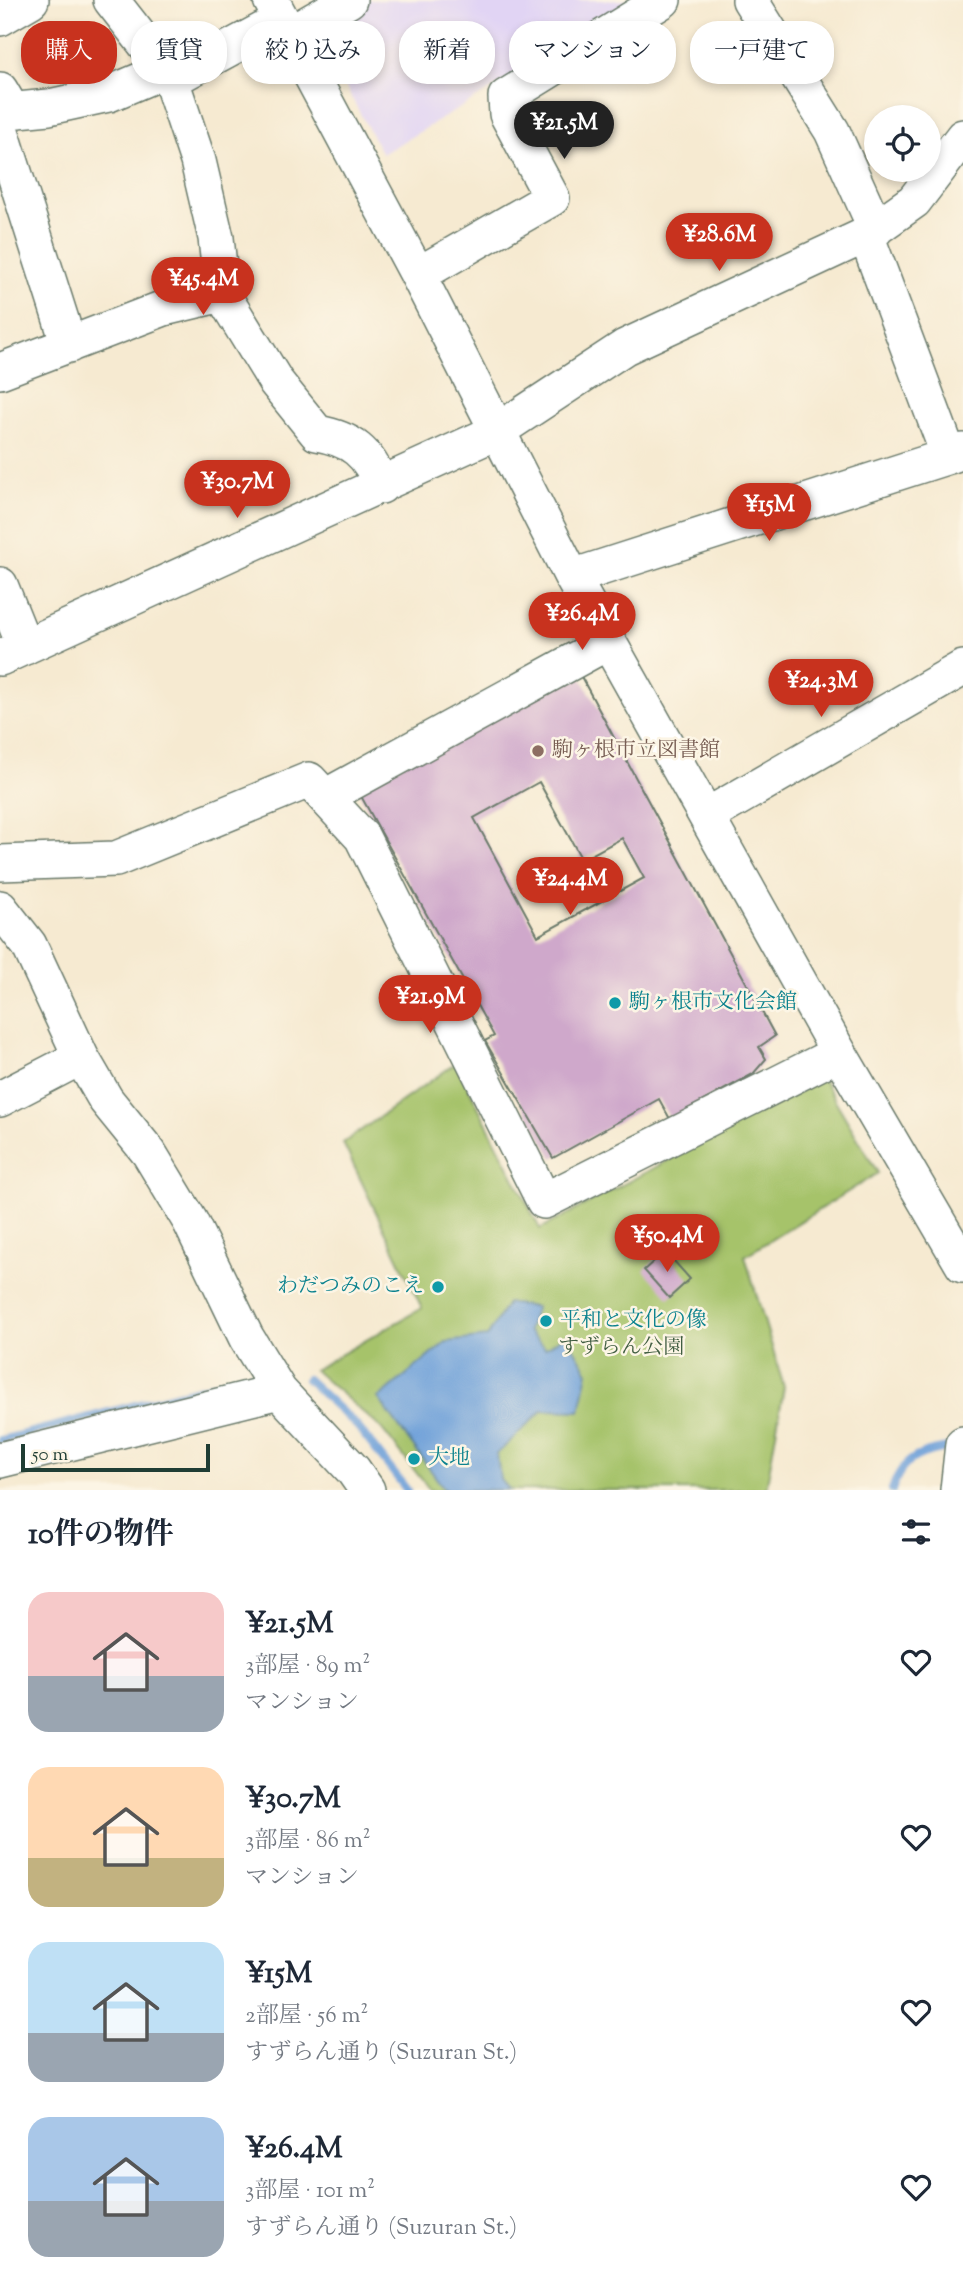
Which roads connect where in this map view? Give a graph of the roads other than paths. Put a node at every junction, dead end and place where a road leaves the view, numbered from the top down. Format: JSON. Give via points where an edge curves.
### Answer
{"nodes":[{"id":1,"x":31,"y":0,"type":"edge"},
{"id":2,"x":111,"y":0,"type":"edge"},
{"id":3,"x":349,"y":0,"type":"edge"},
{"id":4,"x":663,"y":0,"type":"edge"},
{"id":5,"x":750,"y":0,"type":"edge"},
{"id":6,"x":0,"y":18,"type":"edge"},
{"id":7,"x":281,"y":18,"type":"edge"},
{"id":8,"x":131,"y":26,"type":"edge"},
{"id":9,"x":227,"y":48,"type":"edge"},
{"id":10,"x":132,"y":84,"type":"edge"},
{"id":11,"x":172,"y":84,"type":"edge"},
{"id":12,"x":3,"y":109,"type":"edge"},
{"id":13,"x":963,"y":137,"type":"edge"},
{"id":14,"x":871,"y":232,"type":"junction"},
{"id":15,"x":418,"y":275,"type":"junction"},
{"id":16,"x":222,"y":294,"type":"junction"},
{"id":17,"x":69,"y":345,"type":"junction"},
{"id":18,"x":0,"y":371,"type":"edge"},
{"id":19,"x":496,"y":432,"type":"junction"},
{"id":20,"x":956,"y":454,"type":"edge"},
{"id":21,"x":381,"y":486,"type":"junction"},
{"id":22,"x":572,"y":577,"type":"junction"},
{"id":23,"x":0,"y":585,"type":"edge"},
{"id":24,"x":608,"y":642,"type":"junction"},
{"id":25,"x":12,"y":652,"type":"edge"},
{"id":26,"x":963,"y":668,"type":"edge"},
{"id":27,"x":326,"y":797,"type":"junction"},
{"id":28,"x":707,"y":816,"type":"junction"},
{"id":29,"x":0,"y":863,"type":"edge"},
{"id":30,"x":0,"y":908,"type":"edge"},
{"id":31,"x":839,"y":1053,"type":"junction"},
{"id":32,"x":81,"y":1058,"type":"junction"},
{"id":33,"x":0,"y":1099,"type":"edge"},
{"id":34,"x":963,"y":1265,"type":"edge"},
{"id":35,"x":279,"y":1391,"type":"junction"},
{"id":36,"x":963,"y":1444,"type":"edge"},
{"id":37,"x":0,"y":1460,"type":"edge"},
{"id":38,"x":366,"y":1490,"type":"edge"},
{"id":39,"x":958,"y":1490,"type":"edge"}],
"edges":[{"from":1,"to":6,"type":"street"},
{"from":2,"to":8,"type":"street"},
{"from":3,"to":7,"type":"street"},
{"from":4,"to":15,"type":"street","via":[[506,97],[507,114],[552,198]]},
{"from":5,"to":14,"type":"street","via":[[832,131]]},
{"from":7,"to":9,"type":"street"},
{"from":7,"to":15,"type":"street"},
{"from":10,"to":12,"type":"street","via":[[49,107]]},
{"from":11,"to":16,"type":"street","via":[[198,161],[216,238]]},
{"from":12,"to":17,"type":"street"},
{"from":13,"to":14,"type":"street","via":[[914,201]]},
{"from":14,"to":19,"type":"street","via":[[625,347]]},
{"from":14,"to":20,"type":"street"},
{"from":15,"to":19,"type":"street"},
{"from":16,"to":17,"type":"street","via":[[164,308]]},
{"from":16,"to":21,"type":"street","via":[[275,382],[299,412],[317,433],[342,438],[362,450],[375,467]]},
{"from":17,"to":18,"type":"street"},
{"from":19,"to":21,"type":"street"},
{"from":19,"to":22,"type":"street"},
{"from":20,"to":22,"type":"street"},
{"from":21,"to":25,"type":"street"},
{"from":22,"to":24,"type":"street"},
{"from":23,"to":25,"type":"street"},
{"from":24,"to":27,"type":"street"},
{"from":24,"to":28,"type":"street"},
{"from":26,"to":28,"type":"street"},
{"from":27,"to":29,"type":"street","via":[[309,780],[116,859]]},
{"from":27,"to":31,"type":"street","via":[[362,836],[544,1201]]},
{"from":28,"to":31,"type":"street"},
{"from":30,"to":32,"type":"street","via":[[40,965]]},
{"from":31,"to":34,"type":"street"},
{"from":32,"to":33,"type":"street"},
{"from":32,"to":35,"type":"street","via":[[106,1100],[149,1153],[190,1221],[246,1337]]},
{"from":35,"to":37,"type":"street"},
{"from":35,"to":38,"type":"street"},
{"from":36,"to":39,"type":"street"}]}
